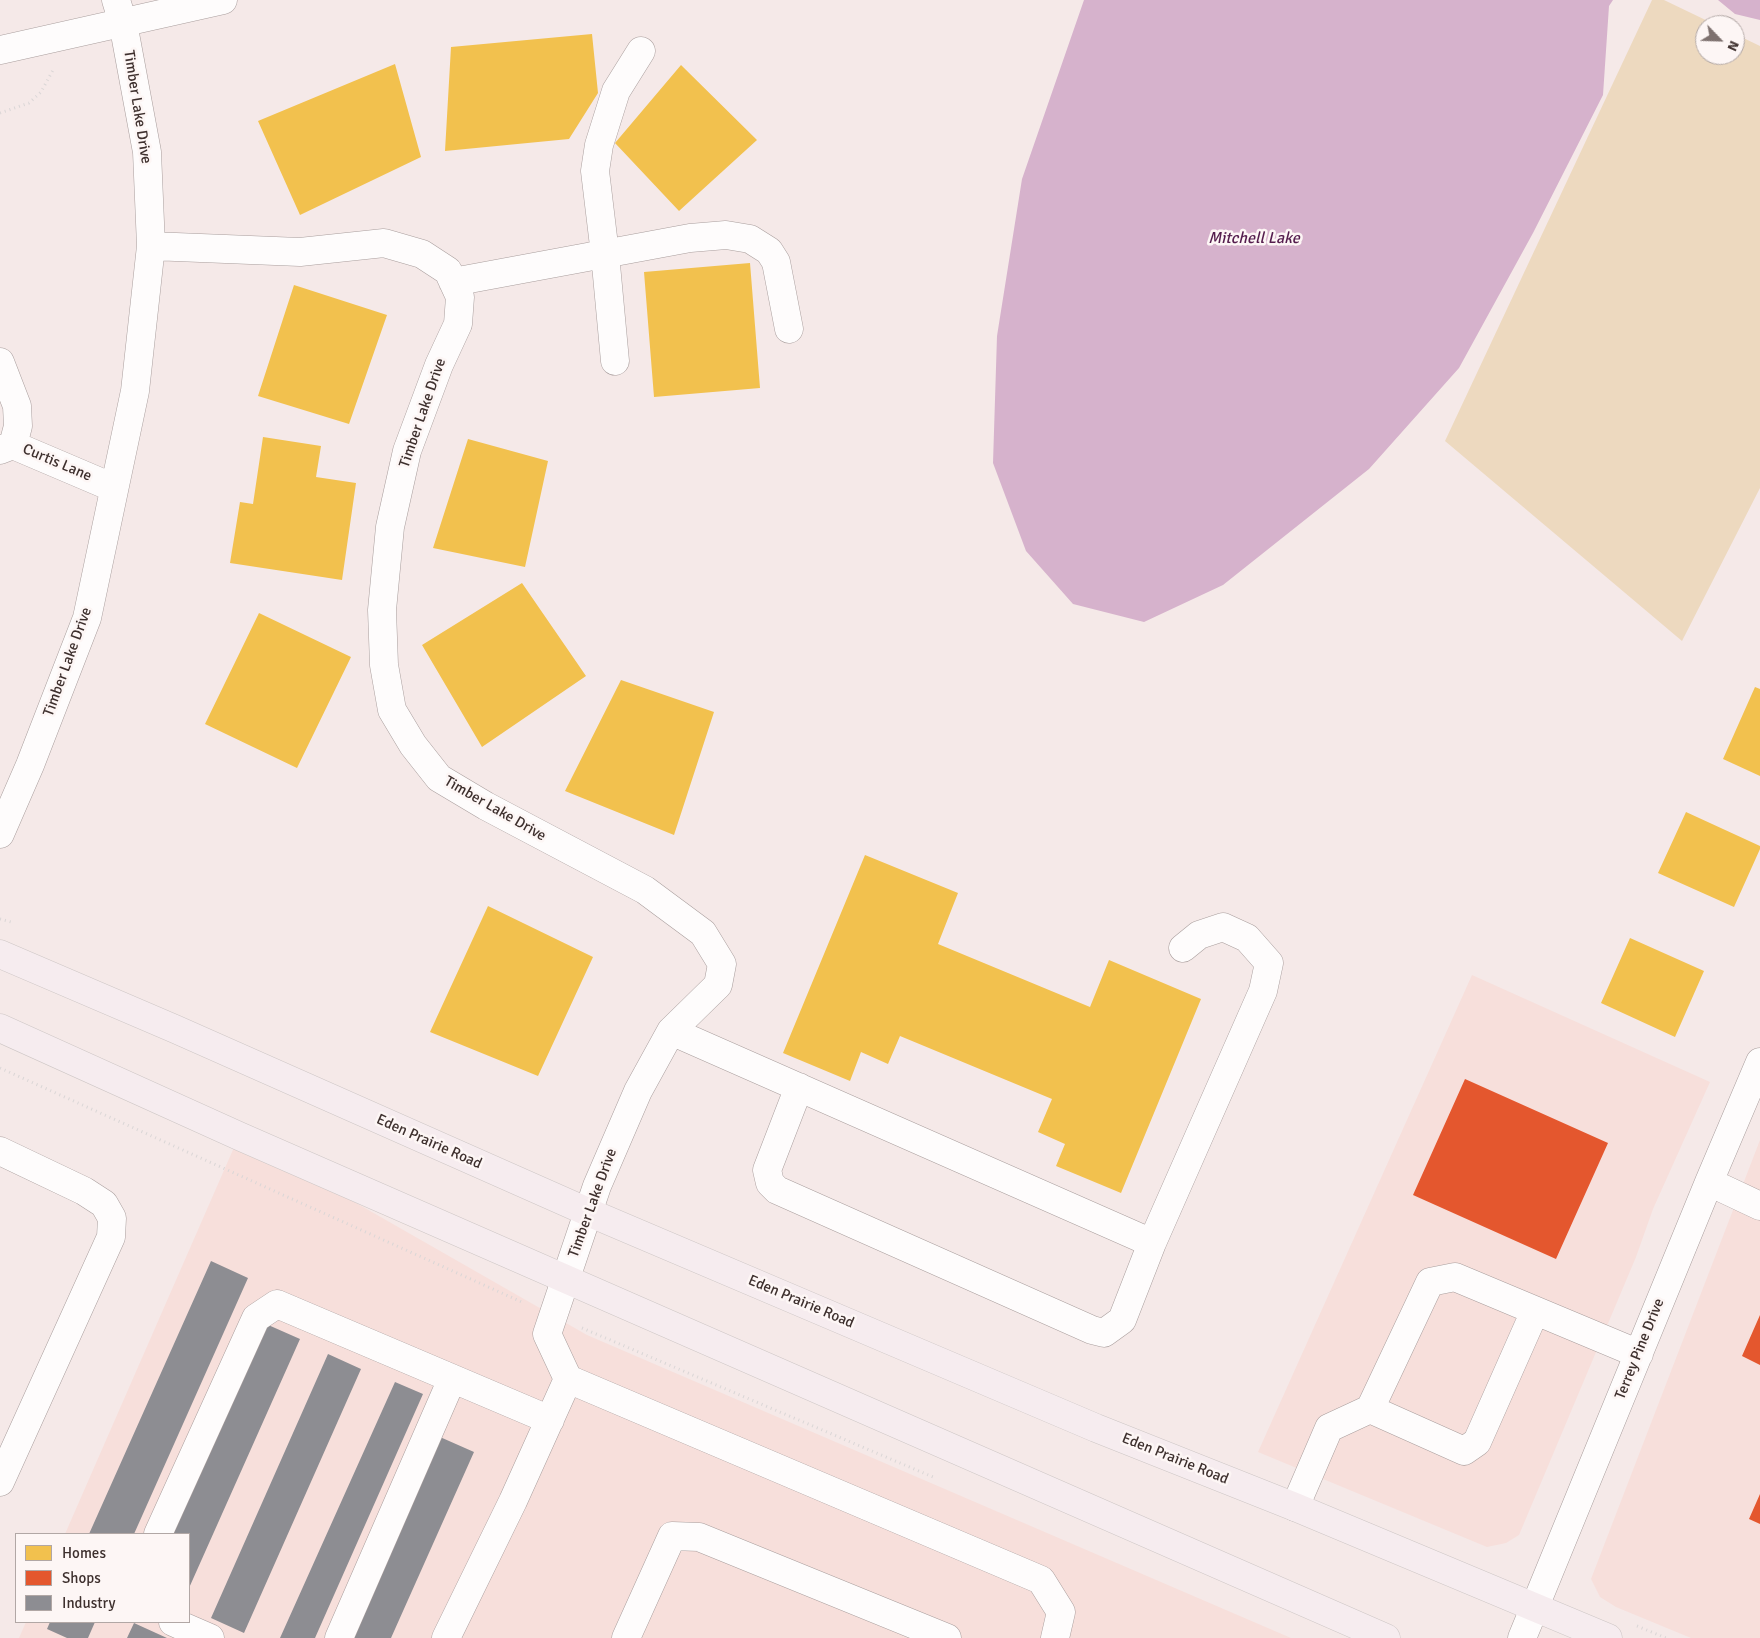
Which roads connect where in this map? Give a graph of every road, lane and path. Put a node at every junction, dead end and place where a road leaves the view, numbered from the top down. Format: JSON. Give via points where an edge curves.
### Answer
{"nodes":[{"id":1,"x":223,"y":0,"type":"edge"},
{"id":2,"x":119,"y":12,"type":"edge"},
{"id":3,"x":0,"y":50,"type":"edge"},
{"id":4,"x":641,"y":51,"type":"dead end"},
{"id":5,"x":58,"y":66,"type":"dead end"},
{"id":6,"x":0,"y":113,"type":"edge"},
{"id":7,"x":151,"y":246,"type":"junction"},
{"id":8,"x":605,"y":254,"type":"junction"},
{"id":9,"x":453,"y":282,"type":"junction"},
{"id":10,"x":789,"y":329,"type":"dead end"},
{"id":11,"x":615,"y":361,"type":"dead end"},
{"id":12,"x":0,"y":362,"type":"edge"},
{"id":13,"x":6,"y":447,"type":"edge"},
{"id":14,"x":114,"y":488,"type":"junction"},
{"id":15,"x":0,"y":834,"type":"edge"},
{"id":16,"x":1183,"y":948,"type":"dead end"},
{"id":17,"x":0,"y":954,"type":"edge"},
{"id":18,"x":0,"y":1028,"type":"edge"},
{"id":19,"x":671,"y":1031,"type":"junction"},
{"id":20,"x":1760,"y":1062,"type":"edge"},
{"id":21,"x":0,"y":1068,"type":"edge"},
{"id":22,"x":799,"y":1088,"type":"junction"},
{"id":23,"x":1754,"y":1090,"type":"edge"},
{"id":24,"x":0,"y":1151,"type":"edge"},
{"id":25,"x":1709,"y":1182,"type":"junction"},
{"id":26,"x":1760,"y":1206,"type":"edge"},
{"id":27,"x":588,"y":1212,"type":"junction"},
{"id":28,"x":1152,"y":1243,"type":"junction"},
{"id":29,"x":565,"y":1278,"type":"junction"},
{"id":30,"x":1535,"y":1310,"type":"junction"},
{"id":31,"x":552,"y":1315,"type":"junction"},
{"id":32,"x":1639,"y":1354,"type":"junction"},
{"id":33,"x":452,"y":1379,"type":"junction"},
{"id":34,"x":568,"y":1379,"type":"junction"},
{"id":35,"x":1370,"y":1409,"type":"junction"},
{"id":36,"x":550,"y":1420,"type":"junction"},
{"id":37,"x":937,"y":1478,"type":"dead end"},
{"id":38,"x":0,"y":1482,"type":"edge"},
{"id":39,"x":1294,"y":1507,"type":"junction"},
{"id":40,"x":158,"y":1533,"type":"edge"},
{"id":41,"x":1535,"y":1608,"type":"junction"},
{"id":42,"x":175,"y":1623,"type":"edge"},
{"id":43,"x":210,"y":1638,"type":"edge"},
{"id":44,"x":339,"y":1638,"type":"edge"},
{"id":45,"x":446,"y":1638,"type":"edge"},
{"id":46,"x":626,"y":1638,"type":"edge"},
{"id":47,"x":947,"y":1638,"type":"edge"},
{"id":48,"x":1055,"y":1638,"type":"edge"},
{"id":49,"x":1386,"y":1638,"type":"edge"},
{"id":50,"x":1522,"y":1638,"type":"edge"},
{"id":51,"x":1608,"y":1638,"type":"edge"}],
"edges":[{"from":1,"to":2,"type":"street"},
{"from":2,"to":3,"type":"street"},
{"from":2,"to":7,"type":"street","name":"Timber Lake Drive","via":[[147,152]]},
{"from":4,"to":8,"type":"street","via":[[616,91],[599,145],[595,171]]},
{"from":5,"to":6,"type":"path","via":[[30,103]]},
{"from":7,"to":9,"type":"street","name":"Timber Lake Drive","via":[[300,252],[384,243],[422,254],[448,271]]},
{"from":7,"to":14,"type":"street","name":"Timber Lake Drive","via":[[135,391]]},
{"from":8,"to":9,"type":"street"},
{"from":8,"to":10,"type":"street","via":[[690,238],[726,235],[750,239],[769,251],[776,262]]},
{"from":8,"to":11,"type":"street"},
{"from":9,"to":19,"type":"street","name":"Timber Lake Drive","via":[[460,297],[458,324],[439,365],[408,451],[390,527],[382,610],[384,665],[392,710],[413,745],[440,778],[486,806],[645,890],[703,933],[722,964],[718,984]]},
{"from":12,"to":13,"type":"street","via":[[17,406],[18,426]]},
{"from":13,"to":14,"type":"street","name":"Curtis Lane"},
{"from":14,"to":15,"type":"street","name":"Timber Lake Drive","via":[[87,618]]},
{"from":16,"to":28,"type":"street","via":[[1199,935],[1223,927],[1247,938],[1269,963],[1263,991]]},
{"from":17,"to":27,"type":"main road","name":"Eden Prairie Road"},
{"from":18,"to":29,"type":"main road"},
{"from":19,"to":22,"type":"street"},
{"from":19,"to":27,"type":"street","name":"Timber Lake Drive","via":[[638,1091]]},
{"from":20,"to":23,"type":"street","name":"Terrey Pine Drive"},
{"from":21,"to":31,"type":"path"},
{"from":22,"to":28,"type":"street"},
{"from":22,"to":28,"type":"street","via":[[767,1170],[770,1183],[777,1190],[1092,1330],[1104,1333],[1122,1320]]},
{"from":23,"to":25,"type":"street","name":"Terrey Pine Drive"},
{"from":24,"to":38,"type":"street","via":[[84,1191],[104,1204],[112,1218],[110,1237]]},
{"from":25,"to":26,"type":"street"},
{"from":25,"to":32,"type":"street","name":"Terrey Pine Drive"},
{"from":27,"to":29,"type":"street","name":"Timber Lake Drive"},
{"from":27,"to":39,"type":"main road","name":"Eden Prairie Road","via":[[1087,1424]]},
{"from":29,"to":31,"type":"street","name":"Timber Lake Drive"},
{"from":29,"to":49,"type":"main road"},
{"from":30,"to":32,"type":"street"},
{"from":30,"to":35,"type":"street","via":[[1455,1277],[1430,1282]]},
{"from":30,"to":35,"type":"street","via":[[1477,1442],[1464,1451]]},
{"from":31,"to":34,"type":"street","name":"Timber Lake Drive","via":[[547,1334]]},
{"from":31,"to":37,"type":"path"},
{"from":32,"to":41,"type":"street","name":"Terrey Pine Drive"},
{"from":33,"to":36,"type":"street"},
{"from":33,"to":40,"type":"street","via":[[277,1304],[256,1318]]},
{"from":33,"to":44,"type":"street"},
{"from":34,"to":36,"type":"street"},
{"from":34,"to":48,"type":"street","via":[[1041,1580],[1061,1612]]},
{"from":35,"to":39,"type":"street","via":[[1329,1428]]},
{"from":36,"to":45,"type":"street"},
{"from":39,"to":41,"type":"main road","name":"Eden Prairie Road"},
{"from":41,"to":50,"type":"street","name":"Terrey Pine Drive"},
{"from":41,"to":51,"type":"main road","name":"Eden Prairie Road"},
{"from":42,"to":43,"type":"street"},
{"from":46,"to":47,"type":"street","via":[[672,1536],[699,1537]]}]}
